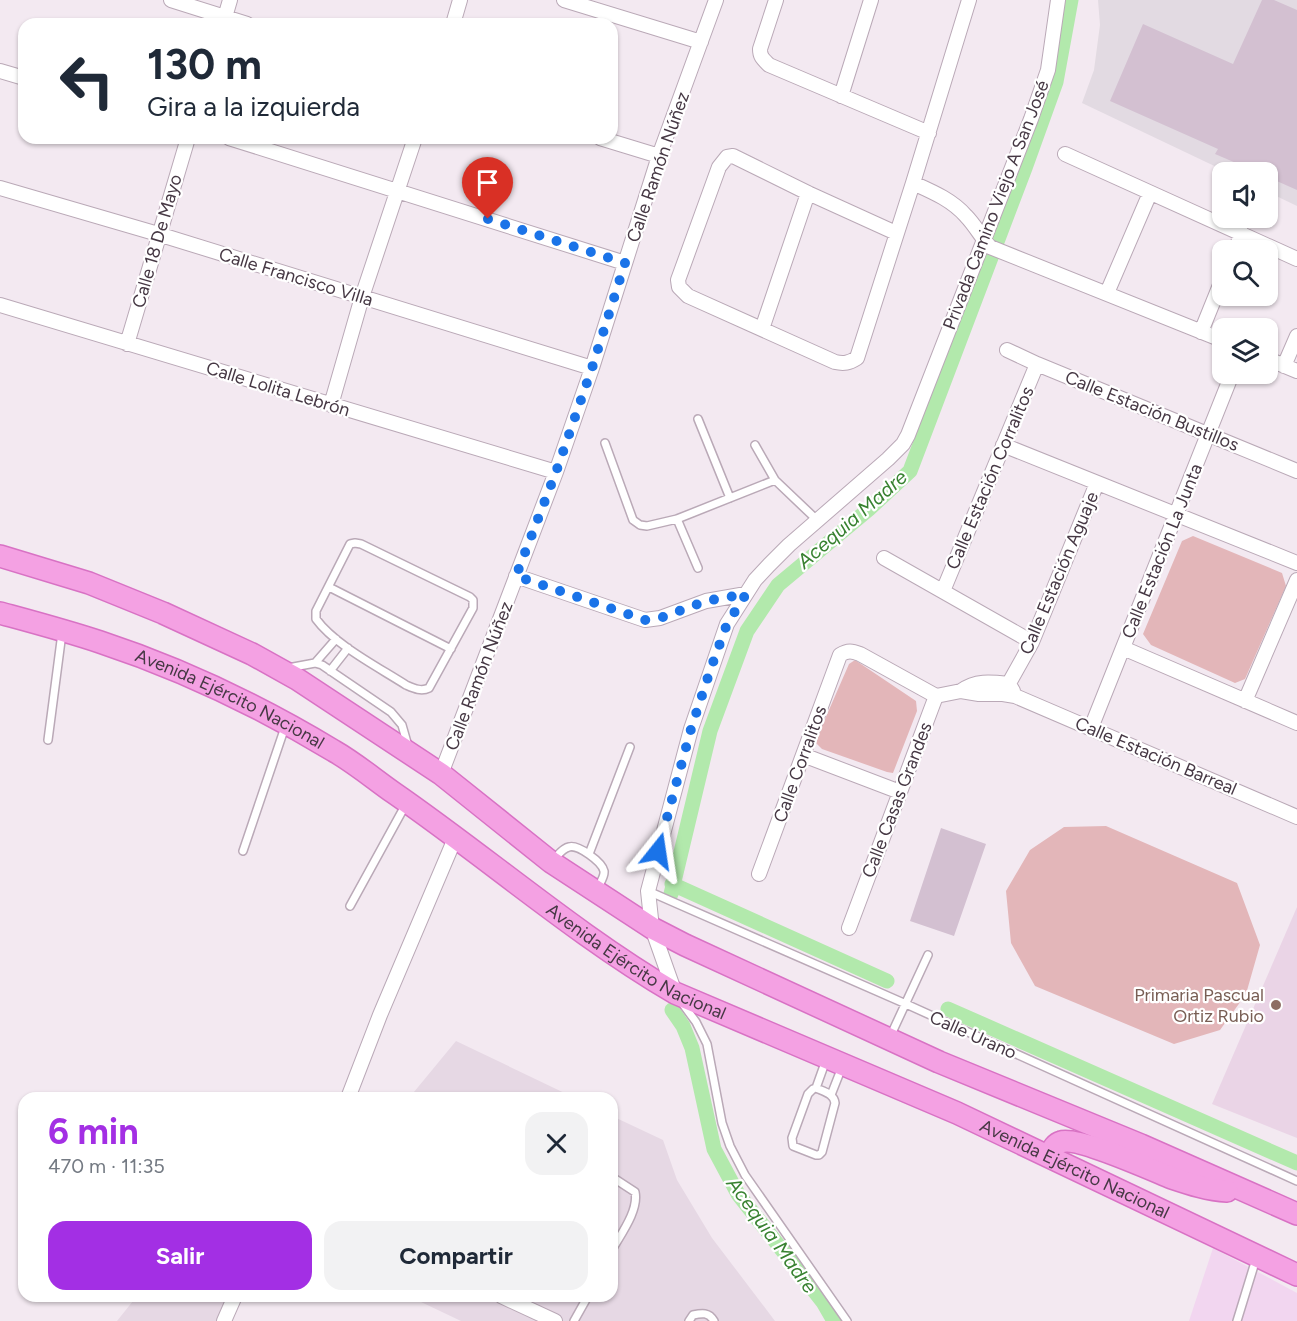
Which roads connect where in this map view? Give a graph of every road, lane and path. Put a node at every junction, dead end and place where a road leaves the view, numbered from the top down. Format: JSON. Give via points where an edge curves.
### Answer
{"nodes":[{"id":1,"x":171,"y":0,"type":"edge"},
{"id":2,"x":230,"y":0,"type":"edge"},
{"id":3,"x":460,"y":0,"type":"edge"},
{"id":4,"x":564,"y":0,"type":"edge"},
{"id":5,"x":716,"y":0,"type":"edge"},
{"id":6,"x":776,"y":0,"type":"edge"},
{"id":7,"x":871,"y":0,"type":"edge"},
{"id":8,"x":969,"y":0,"type":"edge"},
{"id":9,"x":1058,"y":0,"type":"edge"},
{"id":10,"x":219,"y":18,"type":"edge"},
{"id":11,"x":225,"y":18,"type":"edge"},
{"id":12,"x":455,"y":18,"type":"edge"},
{"id":13,"x":701,"y":42,"type":"junction"},
{"id":14,"x":0,"y":71,"type":"edge"},
{"id":15,"x":18,"y":76,"type":"edge"},
{"id":16,"x":840,"y":96,"type":"junction"},
{"id":17,"x":929,"y":134,"type":"junction"},
{"id":18,"x":618,"y":143,"type":"edge"},
{"id":19,"x":186,"y":144,"type":"edge"},
{"id":20,"x":248,"y":144,"type":"edge"},
{"id":21,"x":413,"y":144,"type":"edge"},
{"id":22,"x":1065,"y":154,"type":"dead end"},
{"id":23,"x":660,"y":156,"type":"junction"},
{"id":24,"x":913,"y":183,"type":"junction"},
{"id":25,"x":0,"y":188,"type":"edge"},
{"id":26,"x":397,"y":190,"type":"junction"},
{"id":27,"x":808,"y":193,"type":"junction"},
{"id":28,"x":1150,"y":193,"type":"junction"},
{"id":29,"x":896,"y":233,"type":"junction"},
{"id":30,"x":1242,"y":233,"type":"junction"},
{"id":31,"x":158,"y":234,"type":"junction"},
{"id":32,"x":1239,"y":240,"type":"edge"},
{"id":33,"x":987,"y":243,"type":"junction"},
{"id":34,"x":1295,"y":254,"type":"edge"},
{"id":35,"x":625,"y":263,"type":"junction"},
{"id":36,"x":1107,"y":293,"type":"junction"},
{"id":37,"x":362,"y":297,"type":"junction"},
{"id":38,"x":0,"y":305,"type":"edge"},
{"id":39,"x":1212,"y":305,"type":"edge"},
{"id":40,"x":762,"y":329,"type":"junction"},
{"id":41,"x":1201,"y":332,"type":"junction"},
{"id":42,"x":1212,"y":336,"type":"edge"},
{"id":43,"x":1297,"y":336,"type":"edge"},
{"id":44,"x":127,"y":344,"type":"junction"},
{"id":45,"x":1007,"y":350,"type":"dead end"},
{"id":46,"x":1037,"y":364,"type":"junction"},
{"id":47,"x":592,"y":368,"type":"junction"},
{"id":48,"x":1290,"y":369,"type":"edge"},
{"id":49,"x":1228,"y":384,"type":"edge"},
{"id":50,"x":331,"y":405,"type":"junction"},
{"id":51,"x":698,"y":419,"type":"dead end"},
{"id":52,"x":1208,"y":434,"type":"junction"},
{"id":53,"x":605,"y":443,"type":"dead end"},
{"id":54,"x":755,"y":445,"type":"dead end"},
{"id":55,"x":1003,"y":445,"type":"junction"},
{"id":56,"x":1297,"y":471,"type":"edge"},
{"id":57,"x":556,"y":472,"type":"junction"},
{"id":58,"x":775,"y":480,"type":"junction"},
{"id":59,"x":1097,"y":483,"type":"junction"},
{"id":60,"x":730,"y":498,"type":"junction"},
{"id":61,"x":1176,"y":514,"type":"junction"},
{"id":62,"x":677,"y":519,"type":"junction"},
{"id":63,"x":817,"y":520,"type":"junction"},
{"id":64,"x":0,"y":556,"type":"edge"},
{"id":65,"x":884,"y":558,"type":"dead end"},
{"id":66,"x":1297,"y":563,"type":"edge"},
{"id":67,"x":698,"y":568,"type":"dead end"},
{"id":68,"x":516,"y":576,"type":"junction"},
{"id":69,"x":1297,"y":580,"type":"edge"},
{"id":70,"x":329,"y":587,"type":"junction"},
{"id":71,"x":943,"y":591,"type":"junction"},
{"id":72,"x":746,"y":594,"type":"junction"},
{"id":73,"x":0,"y":612,"type":"edge"},
{"id":74,"x":62,"y":631,"type":"junction"},
{"id":75,"x":336,"y":639,"type":"junction"},
{"id":76,"x":1032,"y":642,"type":"junction"},
{"id":77,"x":348,"y":648,"type":"junction"},
{"id":78,"x":1123,"y":648,"type":"junction"},
{"id":79,"x":451,"y":649,"type":"junction"},
{"id":80,"x":315,"y":663,"type":"junction"},
{"id":81,"x":280,"y":669,"type":"junction"},
{"id":82,"x":330,"y":671,"type":"junction"},
{"id":83,"x":1009,"y":691,"type":"junction"},
{"id":84,"x":936,"y":696,"type":"junction"},
{"id":85,"x":1245,"y":701,"type":"junction"},
{"id":86,"x":1297,"y":723,"type":"edge"},
{"id":87,"x":286,"y":725,"type":"junction"},
{"id":88,"x":1091,"y":728,"type":"junction"},
{"id":89,"x":48,"y":740,"type":"dead end"},
{"id":90,"x":630,"y":747,"type":"dead end"},
{"id":91,"x":410,"y":754,"type":"junction"},
{"id":92,"x":803,"y":755,"type":"junction"},
{"id":93,"x":441,"y":774,"type":"junction"},
{"id":94,"x":900,"y":792,"type":"junction"},
{"id":95,"x":407,"y":802,"type":"junction"},
{"id":96,"x":1296,"y":813,"type":"edge"},
{"id":97,"x":456,"y":836,"type":"junction"},
{"id":98,"x":243,"y":851,"type":"dead end"},
{"id":99,"x":589,"y":854,"type":"junction"},
{"id":100,"x":551,"y":862,"type":"junction"},
{"id":101,"x":759,"y":874,"type":"dead end"},
{"id":102,"x":648,"y":891,"type":"junction"},
{"id":103,"x":596,"y":892,"type":"junction"},
{"id":104,"x":350,"y":906,"type":"dead end"},
{"id":105,"x":652,"y":928,"type":"junction"},
{"id":106,"x":849,"y":928,"type":"dead end"},
{"id":107,"x":928,"y":955,"type":"dead end"},
{"id":108,"x":675,"y":993,"type":"junction"},
{"id":109,"x":906,"y":1004,"type":"junction"},
{"id":110,"x":889,"y":1039,"type":"junction"},
{"id":111,"x":835,"y":1061,"type":"junction"},
{"id":112,"x":816,"y":1089,"type":"junction"},
{"id":113,"x":350,"y":1092,"type":"edge"},
{"id":114,"x":831,"y":1095,"type":"junction"},
{"id":115,"x":1049,"y":1156,"type":"junction"},
{"id":116,"x":618,"y":1181,"type":"edge"},
{"id":117,"x":1297,"y":1181,"type":"edge"},
{"id":118,"x":1251,"y":1193,"type":"junction"},
{"id":119,"x":1297,"y":1214,"type":"edge"},
{"id":120,"x":618,"y":1239,"type":"edge"},
{"id":121,"x":1256,"y":1256,"type":"junction"},
{"id":122,"x":1297,"y":1275,"type":"edge"},
{"id":123,"x":232,"y":1302,"type":"edge"},
{"id":124,"x":527,"y":1302,"type":"edge"},
{"id":125,"x":585,"y":1302,"type":"edge"},
{"id":126,"x":224,"y":1321,"type":"edge"},
{"id":127,"x":555,"y":1321,"type":"edge"},
{"id":128,"x":574,"y":1321,"type":"edge"},
{"id":129,"x":689,"y":1321,"type":"edge"},
{"id":130,"x":714,"y":1321,"type":"edge"},
{"id":131,"x":847,"y":1321,"type":"edge"},
{"id":132,"x":1238,"y":1321,"type":"edge"}],
"edges":[{"from":1,"to":10,"type":"street"},
{"from":2,"to":11,"type":"street"},
{"from":3,"to":12,"type":"street"},
{"from":4,"to":13,"type":"street"},
{"from":5,"to":13,"type":"street","name":"Calle Ramón Núñez"},
{"from":6,"to":16,"type":"street","via":[[760,55],[770,65]]},
{"from":7,"to":16,"type":"street"},
{"from":8,"to":17,"type":"street"},
{"from":9,"to":33,"type":"street","name":"Privada Camino Viejo A San José","via":[[1048,70]]},
{"from":13,"to":23,"type":"street","name":"Calle Ramón Núñez"},
{"from":14,"to":15,"type":"street"},
{"from":16,"to":17,"type":"street"},
{"from":17,"to":24,"type":"street"},
{"from":18,"to":23,"type":"street"},
{"from":19,"to":31,"type":"street","name":"Calle 18 De Mayo"},
{"from":20,"to":26,"type":"street"},
{"from":21,"to":26,"type":"street"},
{"from":22,"to":28,"type":"street"},
{"from":23,"to":35,"type":"street","name":"Calle Ramón Núñez"},
{"from":24,"to":29,"type":"street"},
{"from":24,"to":33,"type":"street","via":[[960,209]]},
{"from":25,"to":31,"type":"street","name":"Calle Francisco Villa"},
{"from":26,"to":35,"type":"street"},
{"from":26,"to":37,"type":"street"},
{"from":27,"to":29,"type":"street"},
{"from":27,"to":40,"type":"street"},
{"from":27,"to":40,"type":"street","via":[[733,156],[727,157],[719,167],[678,280],[688,296]]},
{"from":28,"to":30,"type":"street"},
{"from":28,"to":36,"type":"street"},
{"from":29,"to":40,"type":"street","via":[[856,358],[849,363],[835,362]]},
{"from":30,"to":32,"type":"street"},
{"from":30,"to":34,"type":"street"},
{"from":31,"to":37,"type":"street","name":"Calle Francisco Villa"},
{"from":31,"to":44,"type":"street","name":"Calle 18 De Mayo"},
{"from":33,"to":36,"type":"street"},
{"from":33,"to":63,"type":"street","name":"Privada Camino Viejo A San José","via":[[903,444]]},
{"from":35,"to":47,"type":"street","name":"Calle Ramón Núñez"},
{"from":36,"to":41,"type":"street"},
{"from":37,"to":47,"type":"street","name":"Calle Francisco Villa"},
{"from":37,"to":50,"type":"street"},
{"from":38,"to":44,"type":"street","name":"Calle Lolita Lebrón"},
{"from":39,"to":41,"type":"street"},
{"from":41,"to":42,"type":"street"},
{"from":43,"to":48,"type":"street"},
{"from":44,"to":50,"type":"street","name":"Calle Lolita Lebrón"},
{"from":45,"to":46,"type":"street","name":"Calle Estación Bustillos"},
{"from":46,"to":52,"type":"street","name":"Calle Estación Bustillos"},
{"from":46,"to":55,"type":"street","name":"Calle Estación Corralitos"},
{"from":47,"to":57,"type":"street","name":"Calle Ramón Núñez"},
{"from":49,"to":52,"type":"street","name":"Calle Estación La Junta"},
{"from":50,"to":57,"type":"street","name":"Calle Lolita Lebrón"},
{"from":51,"to":60,"type":"lane"},
{"from":52,"to":56,"type":"street","name":"Calle Estación Bustillos"},
{"from":52,"to":61,"type":"street","name":"Calle Estación La Junta"},
{"from":53,"to":62,"type":"lane","via":[[633,520],[647,526]]},
{"from":54,"to":58,"type":"lane"},
{"from":55,"to":59,"type":"street"},
{"from":55,"to":71,"type":"street","name":"Calle Estación Corralitos"},
{"from":57,"to":68,"type":"street","name":"Calle Ramón Núñez"},
{"from":58,"to":60,"type":"lane"},
{"from":58,"to":63,"type":"lane"},
{"from":59,"to":61,"type":"street"},
{"from":59,"to":76,"type":"street","name":"Calle Estación Aguaje"},
{"from":60,"to":62,"type":"lane"},
{"from":61,"to":66,"type":"street"},
{"from":61,"to":78,"type":"street","name":"Calle Estación La Junta"},
{"from":62,"to":67,"type":"lane"},
{"from":63,"to":72,"type":"street","via":[[769,565]]},
{"from":64,"to":81,"type":"main road","name":"Avenida Ejército Nacional","via":[[89,583],[163,613]]},
{"from":65,"to":71,"type":"street"},
{"from":68,"to":72,"type":"street","via":[[645,620],[706,601]]},
{"from":68,"to":93,"type":"street","name":"Calle Ramón Núñez"},
{"from":69,"to":85,"type":"street"},
{"from":70,"to":75,"type":"lane","via":[[315,615]]},
{"from":70,"to":79,"type":"lane"},
{"from":70,"to":79,"type":"lane","via":[[350,544],[355,543],[470,597],[473,608]]},
{"from":71,"to":76,"type":"street"},
{"from":72,"to":102,"type":"street","via":[[727,624],[691,729]]},
{"from":73,"to":74,"type":"main road","name":"Avenida Ejército Nacional"},
{"from":74,"to":87,"type":"main road","name":"Avenida Ejército Nacional","via":[[172,669]]},
{"from":74,"to":89,"type":"lane"},
{"from":75,"to":77,"type":"lane"},
{"from":75,"to":80,"type":"lane"},
{"from":76,"to":83,"type":"street","name":"Calle Estación Aguaje"},
{"from":77,"to":79,"type":"lane","via":[[405,685],[421,690],[429,688]]},
{"from":77,"to":82,"type":"lane"},
{"from":78,"to":85,"type":"street"},
{"from":78,"to":88,"type":"street","name":"Calle Estación La Junta"},
{"from":80,"to":81,"type":"lane"},
{"from":80,"to":82,"type":"lane"},
{"from":81,"to":91,"type":"main road","name":"Avenida Ejército Nacional"},
{"from":82,"to":91,"type":"lane","via":[[398,718]]},
{"from":83,"to":84,"type":"street","via":[[961,691]]},
{"from":83,"to":88,"type":"street","name":"Calle Estación Barreal"},
{"from":84,"to":92,"type":"street","name":"Calle Corralitos","via":[[860,654],[845,652],[840,655]]},
{"from":84,"to":94,"type":"street","name":"Calle Casas Grandes"},
{"from":85,"to":86,"type":"street"},
{"from":87,"to":95,"type":"main road","name":"Avenida Ejército Nacional","via":[[336,752]]},
{"from":87,"to":98,"type":"lane"},
{"from":88,"to":96,"type":"street","name":"Calle Estación Barreal"},
{"from":90,"to":99,"type":"lane"},
{"from":91,"to":93,"type":"main road","name":"Avenida Ejército Nacional"},
{"from":92,"to":94,"type":"street"},
{"from":92,"to":101,"type":"street","name":"Calle Corralitos"},
{"from":93,"to":100,"type":"main road","name":"Avenida Ejército Nacional"},
{"from":94,"to":106,"type":"street","name":"Calle Casas Grandes"},
{"from":95,"to":97,"type":"main road","name":"Avenida Ejército Nacional"},
{"from":95,"to":104,"type":"lane"},
{"from":97,"to":108,"type":"main road","name":"Avenida Ejército Nacional","via":[[638,972]]},
{"from":97,"to":113,"type":"street"},
{"from":99,"to":100,"type":"lane","via":[[571,846]]},
{"from":99,"to":103,"type":"lane","via":[[604,874]]},
{"from":100,"to":103,"type":"main road","name":"Avenida Ejército Nacional"},
{"from":102,"to":105,"type":"street"},
{"from":102,"to":109,"type":"lane","name":"Calle Urano"},
{"from":103,"to":105,"type":"main road","name":"Avenida Ejército Nacional"},
{"from":105,"to":108,"type":"street"},
{"from":105,"to":110,"type":"main road","name":"Avenida Ejército Nacional"},
{"from":107,"to":109,"type":"lane"},
{"from":108,"to":111,"type":"main road","name":"Avenida Ejército Nacional"},
{"from":108,"to":131,"type":"lane","via":[[707,1044],[722,1123],[745,1175]]},
{"from":109,"to":110,"type":"lane"},
{"from":109,"to":117,"type":"lane","name":"Calle Urano"},
{"from":110,"to":118,"type":"main road","name":"Avenida Ejército Nacional"},
{"from":111,"to":112,"type":"lane"},
{"from":111,"to":114,"type":"lane"},
{"from":111,"to":115,"type":"main road","name":"Avenida Ejército Nacional"},
{"from":112,"to":114,"type":"lane"},
{"from":112,"to":114,"type":"lane","via":[[808,1094],[792,1138],[797,1149],[816,1155],[822,1152],[835,1103]]},
{"from":115,"to":118,"type":"main road","via":[[1055,1146],[1068,1141],[1199,1186]]},
{"from":115,"to":121,"type":"main road","name":"Avenida Ejército Nacional"},
{"from":116,"to":120,"type":"lane","via":[[635,1192],[637,1199]]},
{"from":118,"to":119,"type":"main road","name":"Avenida Ejército Nacional"},
{"from":121,"to":122,"type":"main road","name":"Avenida Ejército Nacional"},
{"from":121,"to":132,"type":"lane"},
{"from":123,"to":126,"type":"street"},
{"from":124,"to":127,"type":"street"},
{"from":125,"to":128,"type":"lane"},
{"from":129,"to":130,"type":"lane","via":[[693,1315],[704,1313]]}]}
